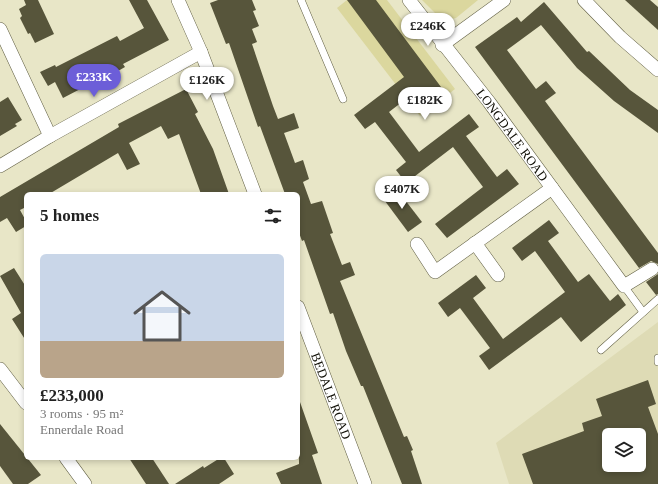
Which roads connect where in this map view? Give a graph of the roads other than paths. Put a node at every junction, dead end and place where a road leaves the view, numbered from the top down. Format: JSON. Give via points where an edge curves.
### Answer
{"nodes":[{"id":1,"x":178,"y":0,"type":"edge"},
{"id":2,"x":301,"y":0,"type":"edge"},
{"id":3,"x":409,"y":0,"type":"edge"},
{"id":4,"x":504,"y":0,"type":"edge"},
{"id":5,"x":584,"y":0,"type":"edge"},
{"id":6,"x":0,"y":29,"type":"edge"},
{"id":7,"x":442,"y":45,"type":"junction"},
{"id":8,"x":201,"y":52,"type":"junction"},
{"id":9,"x":658,"y":70,"type":"edge"},
{"id":10,"x":343,"y":99,"type":"dead end"},
{"id":11,"x":50,"y":136,"type":"junction"},
{"id":12,"x":0,"y":166,"type":"edge"},
{"id":13,"x":552,"y":188,"type":"junction"},
{"id":14,"x":254,"y":192,"type":"edge"},
{"id":15,"x":475,"y":243,"type":"junction"},
{"id":16,"x":417,"y":244,"type":"dead end"},
{"id":17,"x":652,"y":269,"type":"dead end"},
{"id":18,"x":498,"y":275,"type":"dead end"},
{"id":19,"x":624,"y":286,"type":"junction"},
{"id":20,"x":658,"y":299,"type":"edge"},
{"id":21,"x":300,"y":312,"type":"edge"},
{"id":22,"x":643,"y":312,"type":"junction"},
{"id":23,"x":601,"y":350,"type":"dead end"},
{"id":24,"x":658,"y":358,"type":"edge"},
{"id":25,"x":658,"y":362,"type":"edge"},
{"id":26,"x":0,"y":369,"type":"edge"},
{"id":27,"x":24,"y":400,"type":"edge"},
{"id":28,"x":67,"y":460,"type":"edge"},
{"id":29,"x":85,"y":484,"type":"edge"},
{"id":30,"x":365,"y":484,"type":"edge"}],
"edges":[{"from":1,"to":8,"type":"street"},
{"from":2,"to":10,"type":"lane"},
{"from":3,"to":7,"type":"street","name":"LONGDALE ROAD"},
{"from":4,"to":7,"type":"street"},
{"from":5,"to":9,"type":"street","via":[[620,37]]},
{"from":6,"to":11,"type":"street"},
{"from":7,"to":13,"type":"street","name":"LONGDALE ROAD"},
{"from":8,"to":11,"type":"street"},
{"from":8,"to":14,"type":"street"},
{"from":11,"to":12,"type":"street"},
{"from":13,"to":15,"type":"street","name":"LONGDALE ROAD"},
{"from":13,"to":19,"type":"street","name":"LONGDALE ROAD"},
{"from":15,"to":16,"type":"street","name":"LONGDALE ROAD","via":[[435,272]]},
{"from":15,"to":18,"type":"street"},
{"from":17,"to":19,"type":"street"},
{"from":19,"to":22,"type":"lane"},
{"from":20,"to":22,"type":"lane"},
{"from":21,"to":30,"type":"street","name":"BEDALE ROAD"},
{"from":22,"to":23,"type":"lane"},
{"from":24,"to":25,"type":"lane"},
{"from":26,"to":27,"type":"street"},
{"from":28,"to":29,"type":"street"}]}
